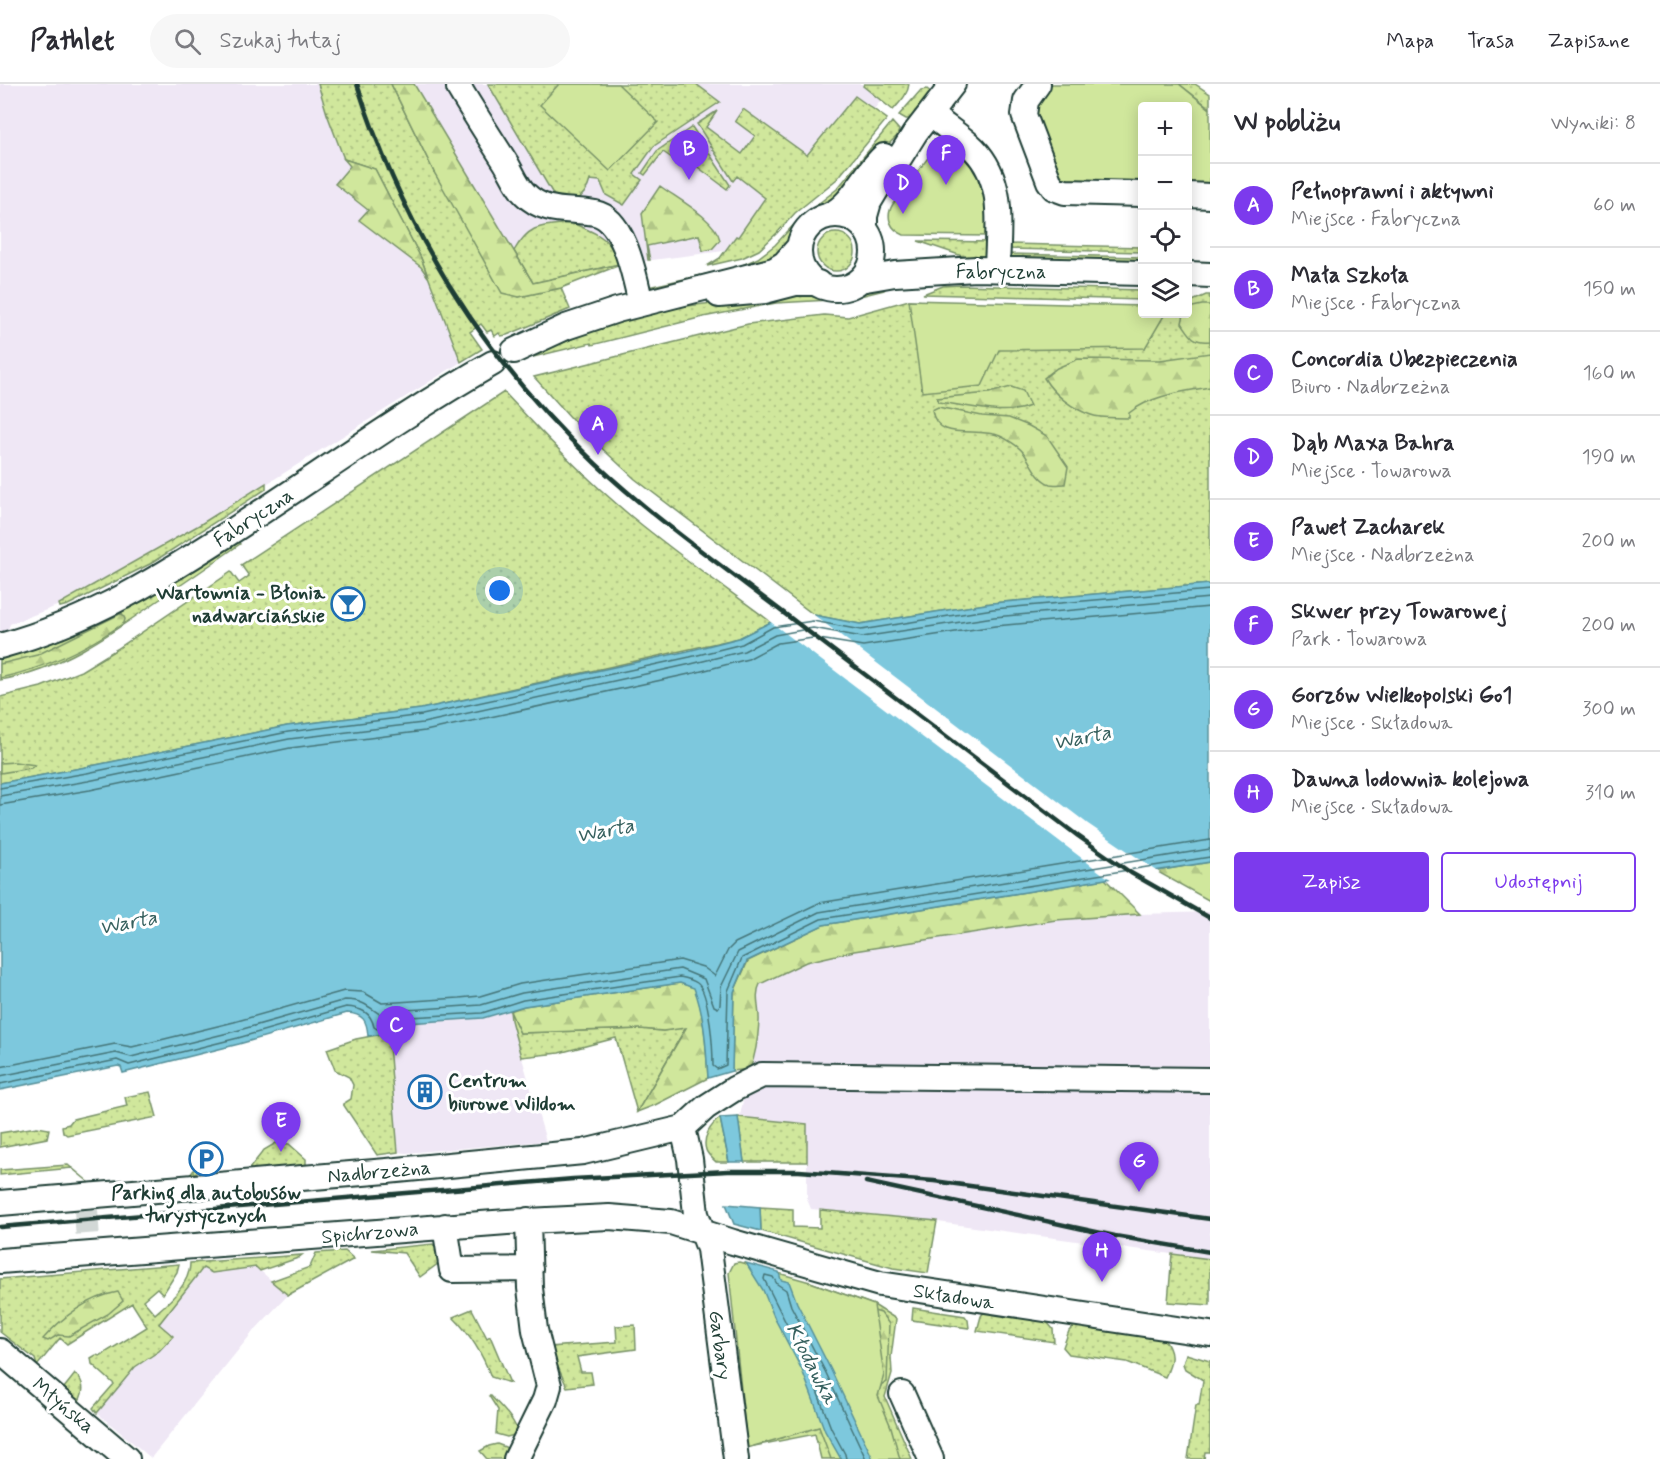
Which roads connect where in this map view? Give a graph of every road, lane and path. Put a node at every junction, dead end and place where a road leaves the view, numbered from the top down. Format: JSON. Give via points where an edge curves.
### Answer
{"nodes":[{"id":1,"x":952,"y":84,"type":"edge"},
{"id":2,"x":1038,"y":84,"type":"edge"},
{"id":3,"x":459,"y":88,"type":"dead end"},
{"id":4,"x":930,"y":114,"type":"junction"},
{"id":5,"x":915,"y":133,"type":"junction"},
{"id":6,"x":1138,"y":194,"type":"edge"},
{"id":7,"x":1192,"y":195,"type":"edge"},
{"id":8,"x":1210,"y":196,"type":"edge"},
{"id":9,"x":829,"y":215,"type":"junction"},
{"id":10,"x":865,"y":229,"type":"junction"},
{"id":11,"x":799,"y":247,"type":"junction"},
{"id":12,"x":997,"y":268,"type":"junction"},
{"id":13,"x":1138,"y":273,"type":"edge"},
{"id":14,"x":1192,"y":274,"type":"edge"},
{"id":15,"x":1210,"y":275,"type":"edge"},
{"id":16,"x":860,"y":279,"type":"junction"},
{"id":17,"x":818,"y":283,"type":"junction"},
{"id":18,"x":669,"y":298,"type":"junction"},
{"id":19,"x":640,"y":304,"type":"junction"},
{"id":20,"x":0,"y":646,"type":"edge"},
{"id":21,"x":1210,"y":1080,"type":"edge"},
{"id":22,"x":683,"y":1128,"type":"junction"},
{"id":23,"x":0,"y":1203,"type":"edge"},
{"id":24,"x":528,"y":1220,"type":"junction"},
{"id":25,"x":445,"y":1227,"type":"junction"},
{"id":26,"x":703,"y":1232,"type":"junction"},
{"id":27,"x":0,"y":1261,"type":"edge"},
{"id":28,"x":530,"y":1269,"type":"junction"},
{"id":29,"x":1210,"y":1334,"type":"edge"},
{"id":30,"x":0,"y":1351,"type":"edge"},
{"id":31,"x":902,"y":1394,"type":"dead end"},
{"id":32,"x":127,"y":1459,"type":"edge"},
{"id":33,"x":516,"y":1459,"type":"edge"},
{"id":34,"x":736,"y":1459,"type":"edge"},
{"id":35,"x":931,"y":1459,"type":"edge"}],
"edges":[{"from":1,"to":4,"type":"street"},
{"from":2,"to":6,"type":"street","via":[[1026,101],[1024,115],[1054,188],[1065,192]]},
{"from":3,"to":19,"type":"street","via":[[524,193],[547,208],[596,213],[612,224],[629,258]]},
{"from":4,"to":5,"type":"street"},
{"from":4,"to":12,"type":"street","via":[[973,147],[993,179],[999,207]]},
{"from":5,"to":9,"type":"street","via":[[877,162],[845,204]]},
{"from":5,"to":10,"type":"street","via":[[869,202]]},
{"from":7,"to":8,"type":"street"},
{"from":9,"to":10,"type":"street","via":[[849,217]]},
{"from":9,"to":11,"type":"street","via":[[809,226]]},
{"from":10,"to":16,"type":"street","via":[[871,240],[872,257]]},
{"from":11,"to":17,"type":"street","via":[[802,266]]},
{"from":11,"to":18,"type":"street","name":"Fabryczna","via":[[774,270]]},
{"from":12,"to":13,"type":"street","name":"Fabryczna"},
{"from":12,"to":16,"type":"street","name":"Fabryczna"},
{"from":14,"to":15,"type":"street"},
{"from":16,"to":17,"type":"street","via":[[841,288]]},
{"from":17,"to":18,"type":"street","name":"Fabryczna","via":[[796,282],[753,293]]},
{"from":18,"to":19,"type":"street","name":"Fabryczna"},
{"from":19,"to":20,"type":"street","name":"Fabryczna","via":[[566,327],[503,357],[158,579],[87,615]]},
{"from":21,"to":22,"type":"street","via":[[762,1075],[706,1107]]},
{"from":22,"to":23,"type":"street","name":"Nadbrzeżna","via":[[549,1157],[85,1203]]},
{"from":22,"to":26,"type":"street","name":"Garbary","via":[[696,1214]]},
{"from":24,"to":25,"type":"street","name":"Spichrzowa"},
{"from":24,"to":26,"type":"street","name":"Spichrzowa","via":[[632,1218],[676,1223]]},
{"from":24,"to":28,"type":"street"},
{"from":25,"to":27,"type":"street","name":"Spichrzowa","via":[[88,1246]]},
{"from":25,"to":28,"type":"street","via":[[452,1270]]},
{"from":26,"to":29,"type":"street","name":"Składowa","via":[[880,1284]]},
{"from":26,"to":34,"type":"street","name":"Garbary","via":[[709,1249]]},
{"from":28,"to":33,"type":"street","via":[[535,1330],[549,1386]]},
{"from":30,"to":32,"type":"street","name":"Młyńska"},
{"from":31,"to":35,"type":"street"}]}
